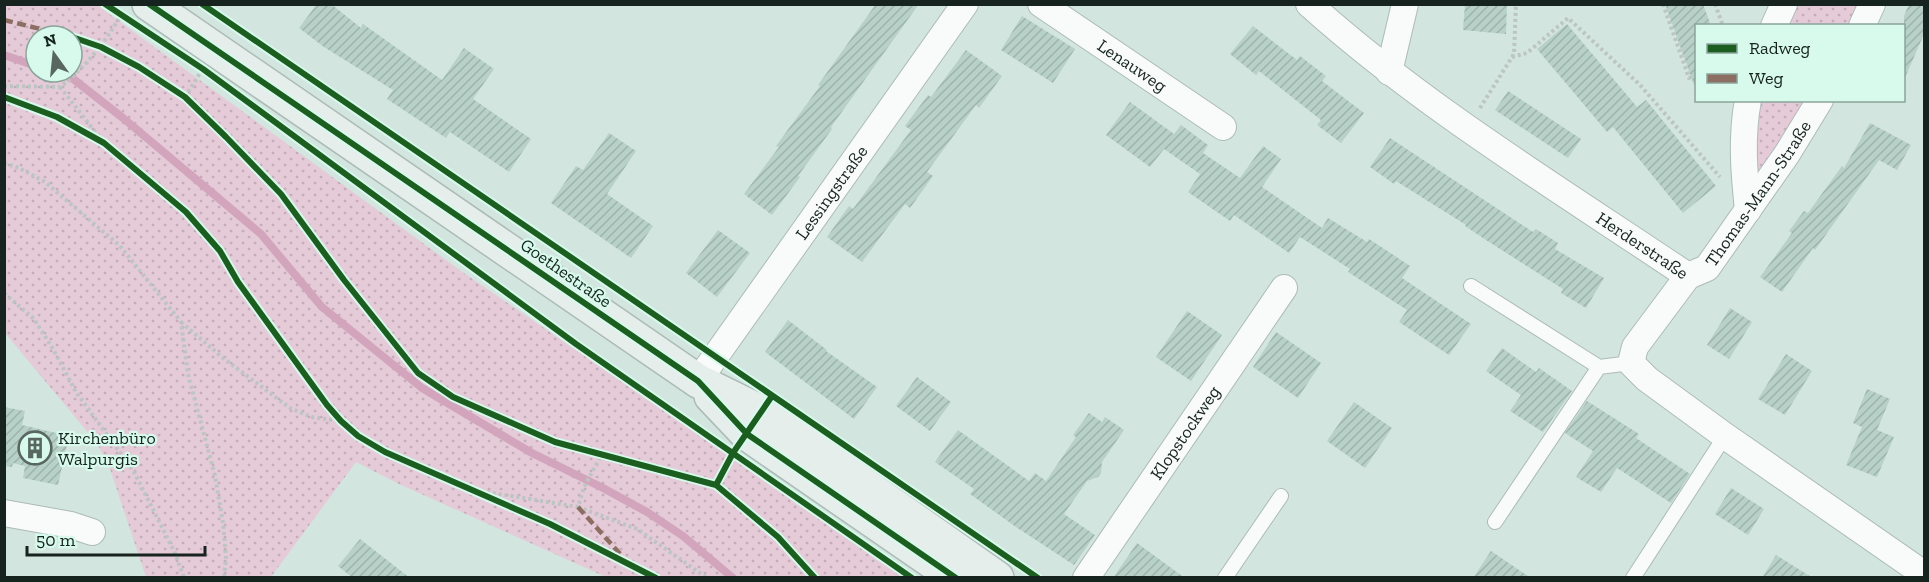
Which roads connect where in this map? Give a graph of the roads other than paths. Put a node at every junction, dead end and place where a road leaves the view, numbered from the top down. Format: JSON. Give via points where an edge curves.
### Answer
{"nodes":[{"id":1,"x":965,"y":4,"type":"edge"},
{"id":2,"x":1041,"y":4,"type":"edge"},
{"id":3,"x":1308,"y":4,"type":"edge"},
{"id":4,"x":1405,"y":4,"type":"edge"},
{"id":5,"x":1784,"y":4,"type":"edge"},
{"id":6,"x":1872,"y":4,"type":"edge"},
{"id":7,"x":135,"y":10,"type":"edge"},
{"id":8,"x":1775,"y":24,"type":"edge"},
{"id":9,"x":1863,"y":24,"type":"edge"},
{"id":10,"x":1389,"y":72,"type":"junction"},
{"id":11,"x":1748,"y":102,"type":"edge"},
{"id":12,"x":1819,"y":102,"type":"edge"},
{"id":13,"x":1223,"y":127,"type":"dead end"},
{"id":14,"x":1748,"y":210,"type":"junction"},
{"id":15,"x":1688,"y":276,"type":"junction"},
{"id":16,"x":1471,"y":286,"type":"dead end"},
{"id":17,"x":1284,"y":288,"type":"dead end"},
{"id":18,"x":1631,"y":363,"type":"junction"},
{"id":19,"x":1599,"y":367,"type":"junction"},
{"id":20,"x":698,"y":381,"type":"junction"},
{"id":21,"x":1725,"y":436,"type":"junction"},
{"id":22,"x":1281,"y":496,"type":"dead end"},
{"id":23,"x":4,"y":513,"type":"edge"},
{"id":24,"x":1495,"y":522,"type":"dead end"},
{"id":25,"x":92,"y":532,"type":"dead end"},
{"id":26,"x":1924,"y":574,"type":"edge"},
{"id":27,"x":956,"y":578,"type":"edge"},
{"id":28,"x":998,"y":578,"type":"edge"},
{"id":29,"x":1086,"y":578,"type":"edge"},
{"id":30,"x":1225,"y":578,"type":"edge"},
{"id":31,"x":1633,"y":578,"type":"edge"}],
"edges":[{"from":1,"to":20,"type":"street","name":"Lessingstraße"},
{"from":2,"to":13,"type":"street","name":"Lenauweg"},
{"from":3,"to":10,"type":"street","name":"Herderstraße"},
{"from":4,"to":10,"type":"street"},
{"from":5,"to":8,"type":"street"},
{"from":6,"to":9,"type":"street"},
{"from":7,"to":20,"type":"main road","name":"Goethestraße"},
{"from":10,"to":15,"type":"street","name":"Herderstraße"},
{"from":11,"to":14,"type":"street","via":[[1743,157]]},
{"from":12,"to":14,"type":"street","name":"Thomas-Mann-Straße"},
{"from":14,"to":15,"type":"street","name":"Thomas-Mann-Straße","via":[[1707,268]]},
{"from":15,"to":18,"type":"street","name":"Herderstraße","via":[[1635,347]]},
{"from":16,"to":19,"type":"lane"},
{"from":17,"to":29,"type":"street","name":"Klopstockweg"},
{"from":18,"to":19,"type":"lane"},
{"from":18,"to":21,"type":"street"},
{"from":19,"to":24,"type":"lane"},
{"from":20,"to":27,"type":"main road","name":"Goethestraße","via":[[747,434]]},
{"from":20,"to":28,"type":"main road","name":"Goethestraße","via":[[761,412]]},
{"from":21,"to":26,"type":"street"},
{"from":21,"to":31,"type":"lane"},
{"from":22,"to":30,"type":"lane"},
{"from":23,"to":25,"type":"street"}]}
